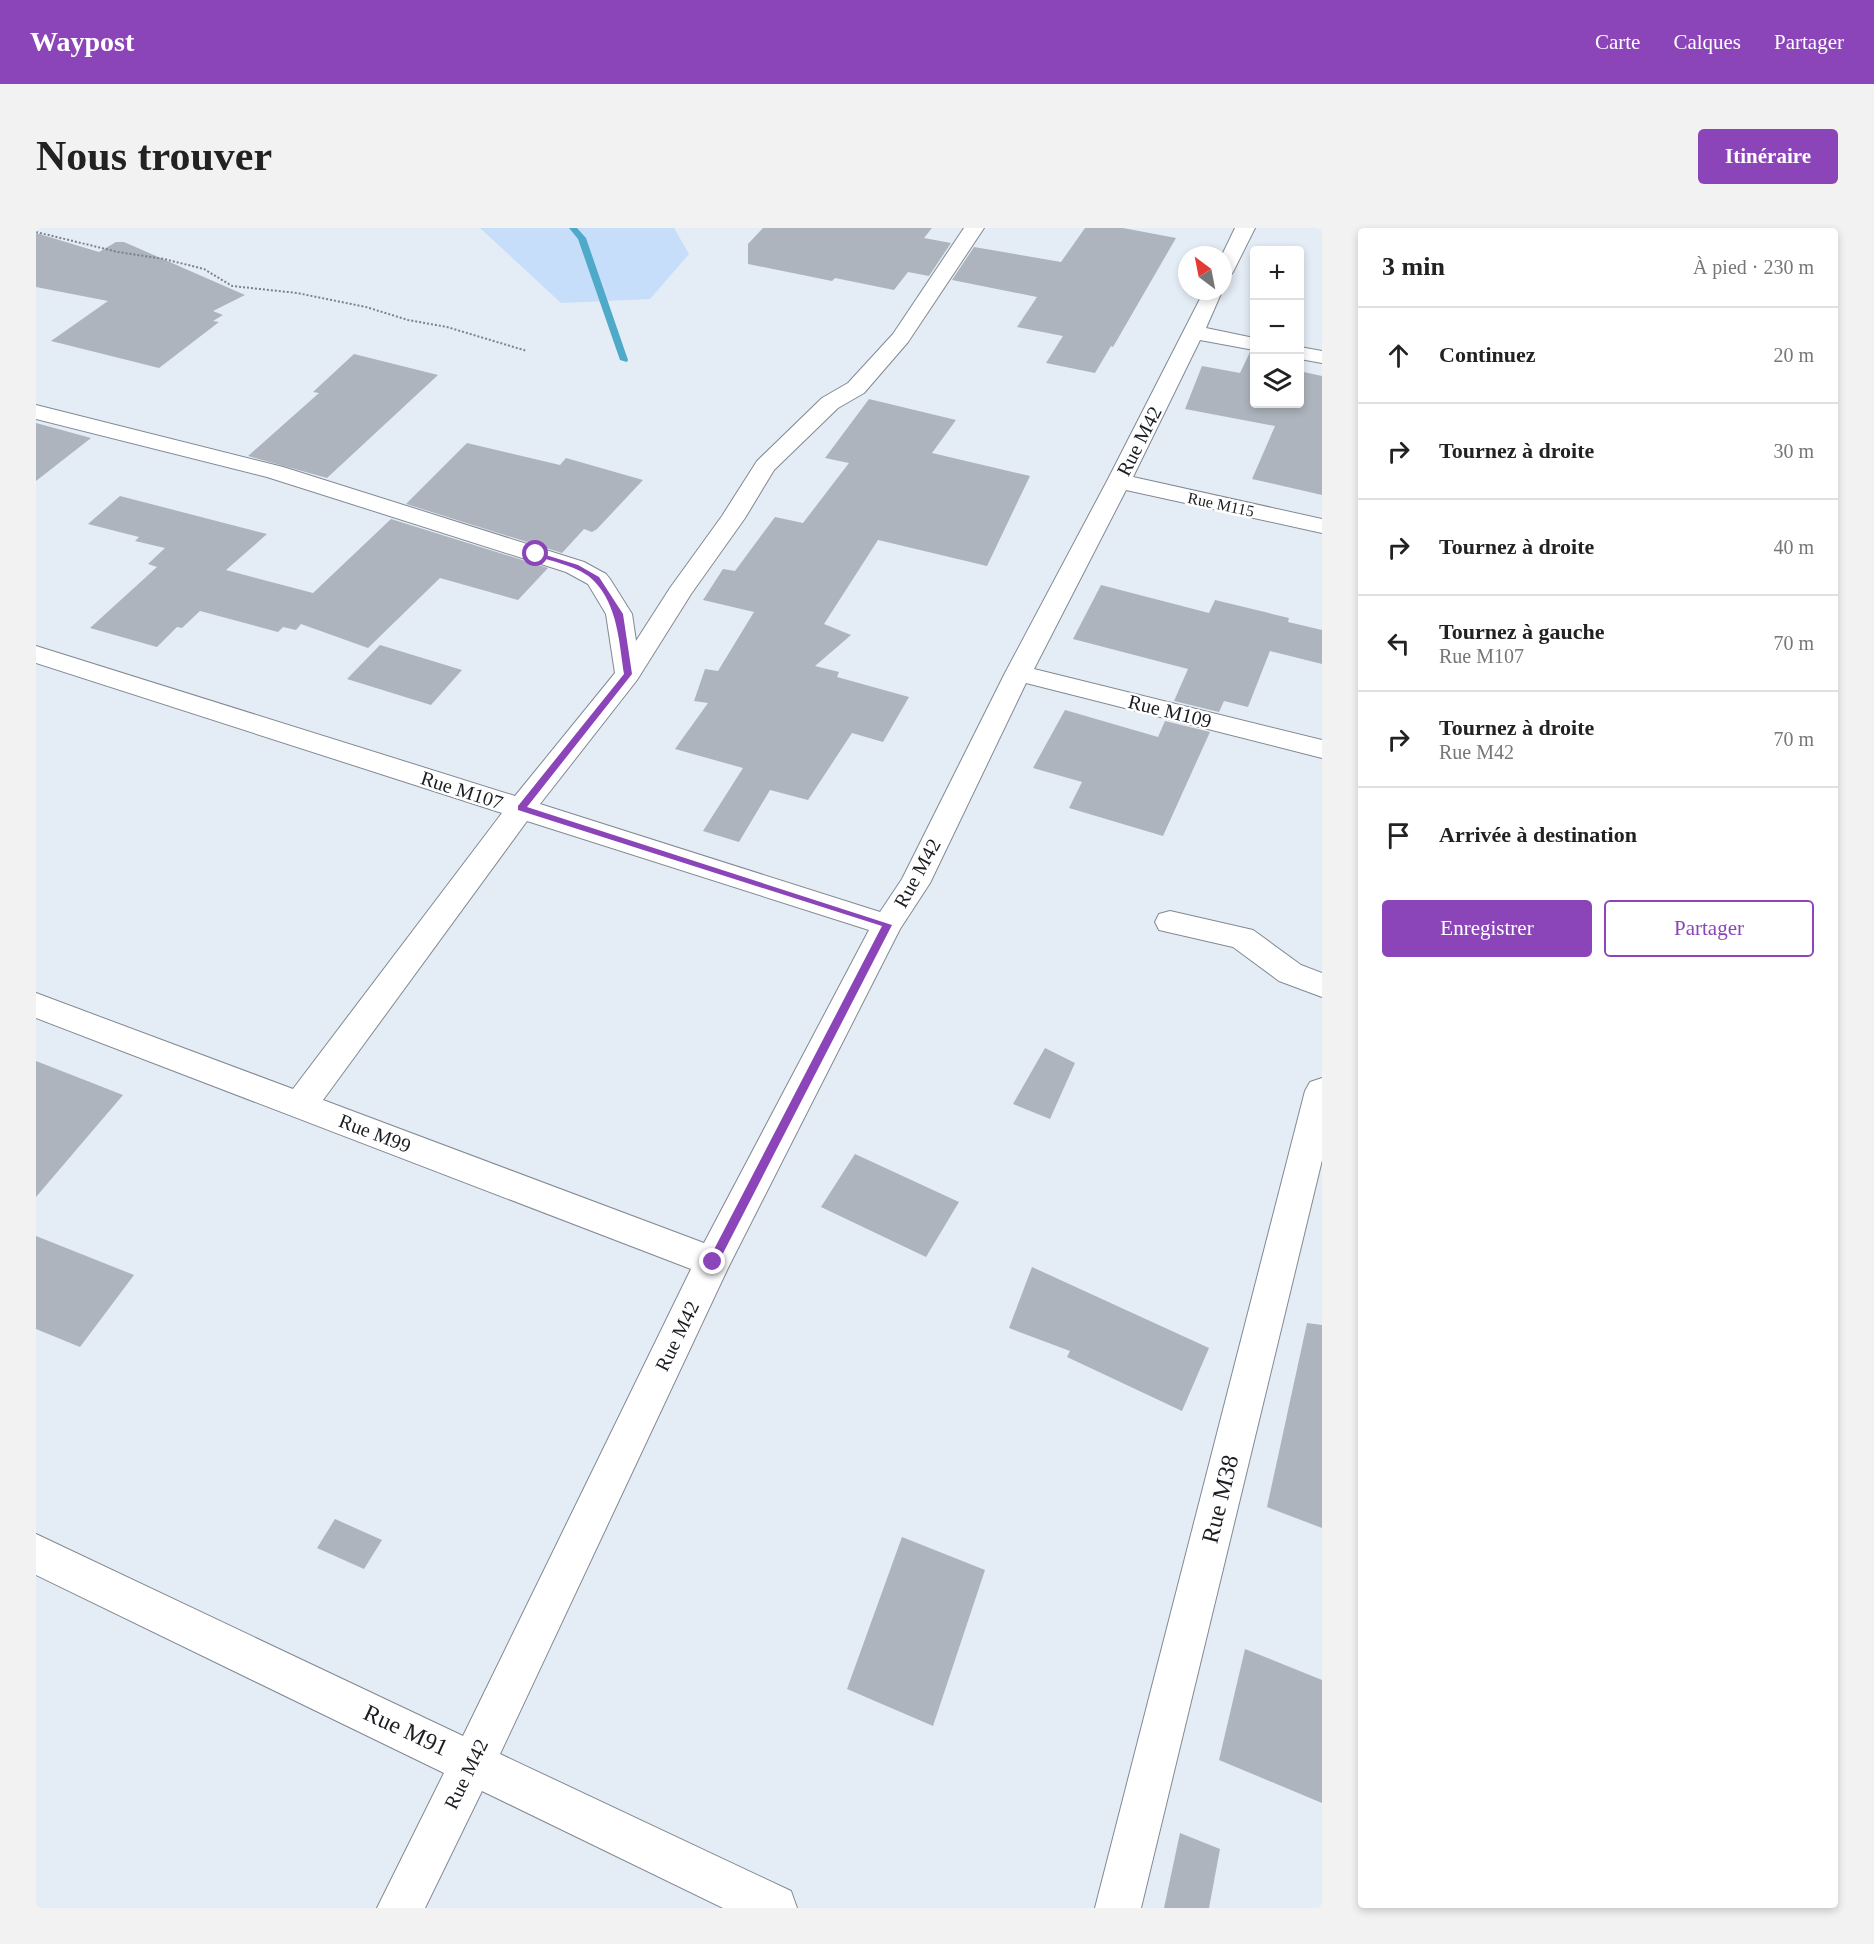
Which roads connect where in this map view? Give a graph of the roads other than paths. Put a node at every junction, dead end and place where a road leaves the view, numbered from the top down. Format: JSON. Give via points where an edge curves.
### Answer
{"nodes":[{"id":1,"x":974,"y":228,"type":"edge"},
{"id":2,"x":1245,"y":228,"type":"edge"},
{"id":3,"x":1232,"y":254,"type":"edge"},
{"id":4,"x":1210,"y":300,"type":"edge"},
{"id":5,"x":1194,"y":332,"type":"junction"},
{"id":6,"x":1250,"y":343,"type":"edge"},
{"id":7,"x":1304,"y":354,"type":"edge"},
{"id":8,"x":1322,"y":357,"type":"edge"},
{"id":9,"x":36,"y":412,"type":"edge"},
{"id":10,"x":1119,"y":481,"type":"junction"},
{"id":11,"x":1322,"y":526,"type":"edge"},
{"id":12,"x":36,"y":654,"type":"edge"},
{"id":13,"x":1018,"y":673,"type":"junction"},
{"id":14,"x":628,"y":674,"type":"junction"},
{"id":15,"x":1322,"y":749,"type":"edge"},
{"id":16,"x":521,"y":808,"type":"junction"},
{"id":17,"x":1170,"y":922,"type":"dead end"},
{"id":18,"x":887,"y":925,"type":"junction"},
{"id":19,"x":1322,"y":985,"type":"edge"},
{"id":20,"x":36,"y":1005,"type":"edge"},
{"id":21,"x":1322,"y":1090,"type":"edge"},
{"id":22,"x":300,"y":1105,"type":"junction"},
{"id":23,"x":713,"y":1262,"type":"junction"},
{"id":24,"x":36,"y":1554,"type":"edge"},
{"id":25,"x":473,"y":1762,"type":"junction"},
{"id":26,"x":400,"y":1908,"type":"edge"},
{"id":27,"x":774,"y":1908,"type":"edge"},
{"id":28,"x":1118,"y":1908,"type":"edge"}],
"edges":[{"from":1,"to":14,"type":"street","via":[[901,338],[856,388],[830,403],[765,466]]},
{"from":2,"to":3,"type":"street"},
{"from":4,"to":5,"type":"street","name":"Rue M42"},
{"from":5,"to":6,"type":"street"},
{"from":5,"to":10,"type":"street","name":"Rue M42"},
{"from":7,"to":8,"type":"street"},
{"from":9,"to":14,"type":"street","via":[[275,472],[575,567],[597,579],[619,614]]},
{"from":10,"to":11,"type":"street","name":"Rue M115"},
{"from":10,"to":13,"type":"street","name":"Rue M42"},
{"from":12,"to":16,"type":"street","name":"Rue M107"},
{"from":13,"to":15,"type":"street","name":"Rue M109"},
{"from":13,"to":18,"type":"street","name":"Rue M42","via":[[915,883]]},
{"from":14,"to":16,"type":"street"},
{"from":16,"to":18,"type":"street","name":"Rue M107"},
{"from":16,"to":22,"type":"street"},
{"from":17,"to":19,"type":"street","via":[[1242,938],[1290,973]]},
{"from":18,"to":23,"type":"street","name":"Rue M42"},
{"from":20,"to":22,"type":"street","name":"Rue M99"},
{"from":21,"to":28,"type":"street","name":"Rue M38"},
{"from":22,"to":23,"type":"street","name":"Rue M99"},
{"from":23,"to":25,"type":"street","name":"Rue M42"},
{"from":24,"to":25,"type":"street","name":"Rue M91"},
{"from":25,"to":26,"type":"street","name":"Rue M42"},
{"from":25,"to":27,"type":"street","name":"Rue M91"}]}
